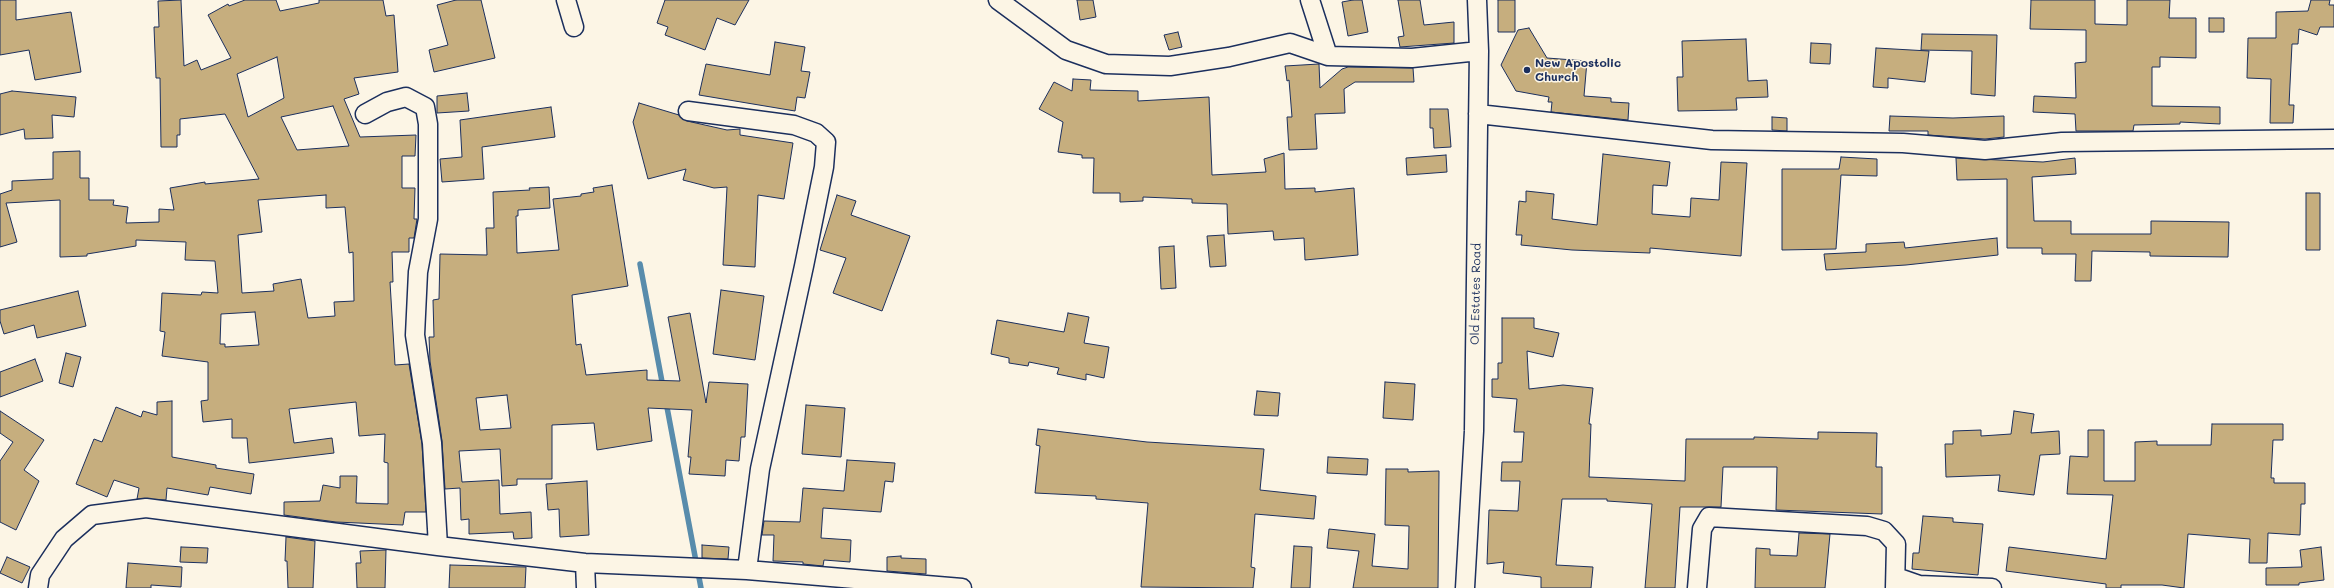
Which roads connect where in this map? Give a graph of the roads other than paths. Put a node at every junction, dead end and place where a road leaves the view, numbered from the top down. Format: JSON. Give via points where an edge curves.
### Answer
{"nodes":[{"id":1,"x":566,"y":0,"type":"edge"},
{"id":2,"x":998,"y":0,"type":"edge"},
{"id":3,"x":1310,"y":0,"type":"edge"},
{"id":4,"x":1477,"y":0,"type":"edge"},
{"id":5,"x":574,"y":27,"type":"dead end"},
{"id":6,"x":1479,"y":51,"type":"junction"},
{"id":7,"x":1328,"y":56,"type":"junction"},
{"id":8,"x":688,"y":111,"type":"dead end"},
{"id":9,"x":365,"y":114,"type":"dead end"},
{"id":10,"x":1478,"y":114,"type":"junction"},
{"id":11,"x":2334,"y":139,"type":"edge"},
{"id":12,"x":438,"y":546,"type":"junction"},
{"id":13,"x":586,"y":563,"type":"junction"},
{"id":14,"x":747,"y":570,"type":"junction"},
{"id":15,"x":1896,"y":583,"type":"edge"},
{"id":16,"x":38,"y":588,"type":"edge"},
{"id":17,"x":586,"y":588,"type":"edge"},
{"id":18,"x":962,"y":588,"type":"edge"},
{"id":19,"x":1465,"y":588,"type":"edge"},
{"id":20,"x":1697,"y":588,"type":"edge"},
{"id":21,"x":1992,"y":588,"type":"edge"}],
"edges":[{"from":1,"to":5,"type":"street"},
{"from":2,"to":7,"type":"street","via":[[1066,50],[1106,64],[1170,66],[1229,57],[1290,43]]},
{"from":3,"to":7,"type":"street"},
{"from":4,"to":6,"type":"street","name":"Old Estates Road"},
{"from":6,"to":7,"type":"street","via":[[1412,58]]},
{"from":6,"to":10,"type":"street","name":"Old Estates Road"},
{"from":8,"to":14,"type":"street","via":[[794,125],[816,133],[826,142],[824,167],[808,250],[760,469]]},
{"from":9,"to":12,"type":"street","via":[[387,102],[406,97],[425,107],[428,124],[428,219],[418,272],[415,335],[432,443]]},
{"from":10,"to":11,"type":"street","via":[[1712,140],[1903,143],[1985,150],[2062,142]]},
{"from":10,"to":19,"type":"street","name":"Old Estates Road","via":[[1474,431]]},
{"from":12,"to":13,"type":"street"},
{"from":12,"to":16,"type":"street","via":[[146,508],[92,515],[64,539],[40,575]]},
{"from":13,"to":14,"type":"street"},
{"from":13,"to":17,"type":"street"},
{"from":14,"to":18,"type":"street"},
{"from":15,"to":20,"type":"street","via":[[1896,544],[1884,531],[1867,526],[1709,517],[1702,528]]},
{"from":15,"to":21,"type":"street"}]}
